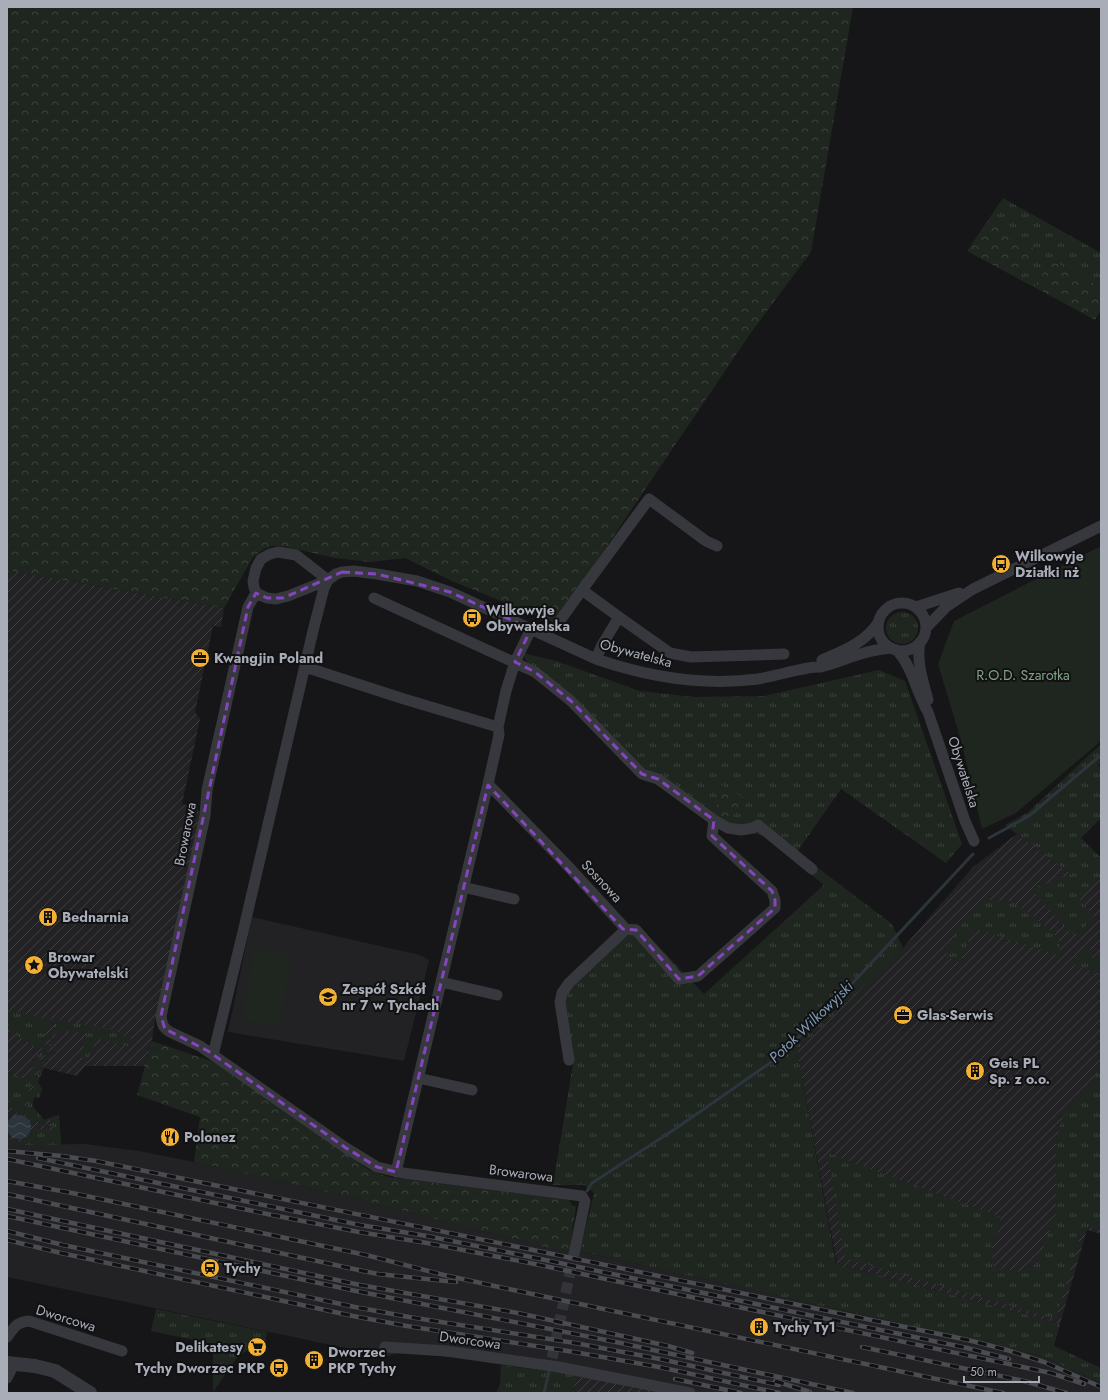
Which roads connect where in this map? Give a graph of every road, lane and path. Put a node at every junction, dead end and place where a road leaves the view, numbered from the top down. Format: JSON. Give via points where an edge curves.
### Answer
{"nodes":[{"id":1,"x":1101,"y":526,"type":"edge"},
{"id":2,"x":717,"y":546,"type":"dead end"},
{"id":3,"x":328,"y":580,"type":"junction"},
{"id":4,"x":973,"y":589,"type":"junction"},
{"id":5,"x":582,"y":590,"type":"junction"},
{"id":6,"x":256,"y":593,"type":"junction"},
{"id":7,"x":374,"y":598,"type":"dead end"},
{"id":8,"x":916,"y":607,"type":"junction"},
{"id":9,"x":618,"y":617,"type":"junction"},
{"id":10,"x":878,"y":621,"type":"junction"},
{"id":11,"x":559,"y":622,"type":"dead end"},
{"id":12,"x":926,"y":628,"type":"junction"},
{"id":13,"x":531,"y":630,"type":"junction"},
{"id":14,"x":920,"y":642,"type":"junction"},
{"id":15,"x":894,"y":649,"type":"junction"},
{"id":16,"x":784,"y":654,"type":"dead end"},
{"id":17,"x":596,"y":659,"type":"junction"},
{"id":18,"x":515,"y":662,"type":"junction"},
{"id":19,"x":305,"y":666,"type":"junction"},
{"id":20,"x":809,"y":668,"type":"junction"},
{"id":21,"x":928,"y":712,"type":"junction"},
{"id":22,"x":498,"y":727,"type":"junction"},
{"id":23,"x":488,"y":784,"type":"junction"},
{"id":24,"x":714,"y":820,"type":"junction"},
{"id":25,"x":974,"y":840,"type":"dead end"},
{"id":26,"x":812,"y":869,"type":"dead end"},
{"id":27,"x":464,"y":887,"type":"junction"},
{"id":28,"x":514,"y":899,"type":"dead end"},
{"id":29,"x":623,"y":929,"type":"junction"},
{"id":30,"x":441,"y":982,"type":"junction"},
{"id":31,"x":497,"y":995,"type":"dead end"},
{"id":32,"x":213,"y":1055,"type":"junction"},
{"id":33,"x":569,"y":1060,"type":"dead end"},
{"id":34,"x":418,"y":1078,"type":"junction"},
{"id":35,"x":472,"y":1090,"type":"dead end"},
{"id":36,"x":396,"y":1172,"type":"junction"},
{"id":37,"x":574,"y":1254,"type":"tunnel mouth"},
{"id":38,"x":7,"y":1338,"type":"edge"},
{"id":39,"x":386,"y":1347,"type":"dead end"},
{"id":40,"x":122,"y":1351,"type":"dead end"},
{"id":41,"x":10,"y":1363,"type":"edge"},
{"id":42,"x":7,"y":1378,"type":"edge"},
{"id":43,"x":90,"y":1393,"type":"edge"},
{"id":44,"x":690,"y":1393,"type":"edge"}],
"edges":[{"from":1,"to":4,"type":"street"},
{"from":2,"to":5,"type":"street","via":[[706,541],[649,499]]},
{"from":3,"to":6,"type":"street","name":"Obywatelska","via":[[283,598],[267,598]]},
{"from":3,"to":6,"type":"street","via":[[296,555],[275,552],[261,559],[258,565],[253,581]]},
{"from":3,"to":13,"type":"street","name":"Obywatelska","via":[[336,574],[354,571],[417,581],[450,592]]},
{"from":3,"to":19,"type":"street"},
{"from":4,"to":8,"type":"street"},
{"from":4,"to":12,"type":"street","via":[[946,607]]},
{"from":5,"to":9,"type":"street"},
{"from":5,"to":11,"type":"street"},
{"from":6,"to":32,"type":"street","name":"Browarowa","via":[[248,607],[207,790],[205,816],[161,1016],[165,1029]]},
{"from":7,"to":18,"type":"street"},
{"from":8,"to":10,"type":"street","via":[[909,604],[893,604],[886,608]]},
{"from":8,"to":12,"type":"street"},
{"from":9,"to":16,"type":"street","via":[[670,653],[691,656]]},
{"from":9,"to":17,"type":"street"},
{"from":10,"to":15,"type":"street","via":[[880,637],[884,644]]},
{"from":10,"to":20,"type":"street","name":"Obywatelska","via":[[873,630],[861,640]]},
{"from":12,"to":14,"type":"street"},
{"from":13,"to":17,"type":"street","name":"Obywatelska"},
{"from":13,"to":18,"type":"street"},
{"from":14,"to":15,"type":"street","via":[[907,650]]},
{"from":14,"to":21,"type":"street","name":"Obywatelska","via":[[919,665],[928,700]]},
{"from":15,"to":20,"type":"street","name":"Obywatelska","via":[[868,652]]},
{"from":15,"to":21,"type":"street","name":"Obywatelska","via":[[910,668]]},
{"from":17,"to":20,"type":"street","name":"Obywatelska","via":[[648,674],[701,681],[758,679]]},
{"from":18,"to":22,"type":"street"},
{"from":18,"to":24,"type":"street","via":[[535,672],[570,701],[642,774],[658,779]]},
{"from":19,"to":22,"type":"street","via":[[418,704]]},
{"from":19,"to":32,"type":"street"},
{"from":21,"to":25,"type":"street","name":"Obywatelska","via":[[964,821]]},
{"from":22,"to":23,"type":"street","via":[[499,735]]},
{"from":23,"to":27,"type":"street"},
{"from":23,"to":29,"type":"street","name":"Sosnowa","via":[[566,864]]},
{"from":24,"to":26,"type":"street","via":[[728,828],[740,830],[758,825]]},
{"from":24,"to":29,"type":"street","via":[[712,836],[772,892],[775,908],[698,976],[679,979],[636,930]]},
{"from":27,"to":28,"type":"street"},
{"from":27,"to":30,"type":"street"},
{"from":29,"to":33,"type":"street","via":[[622,933],[562,993],[560,1002]]},
{"from":30,"to":31,"type":"street"},
{"from":30,"to":34,"type":"street"},
{"from":32,"to":36,"type":"street","name":"Browarowa","via":[[346,1148],[377,1167]]},
{"from":34,"to":35,"type":"street"},
{"from":34,"to":36,"type":"street"},
{"from":36,"to":37,"type":"street","name":"Browarowa","via":[[582,1196],[585,1201]]},
{"from":38,"to":40,"type":"street","name":"Dworcowa","via":[[16,1326],[29,1321]]},
{"from":39,"to":44,"type":"street","name":"Dworcowa","via":[[551,1362]]},
{"from":41,"to":42,"type":"street"},
{"from":41,"to":43,"type":"street","via":[[55,1371]]}]}
